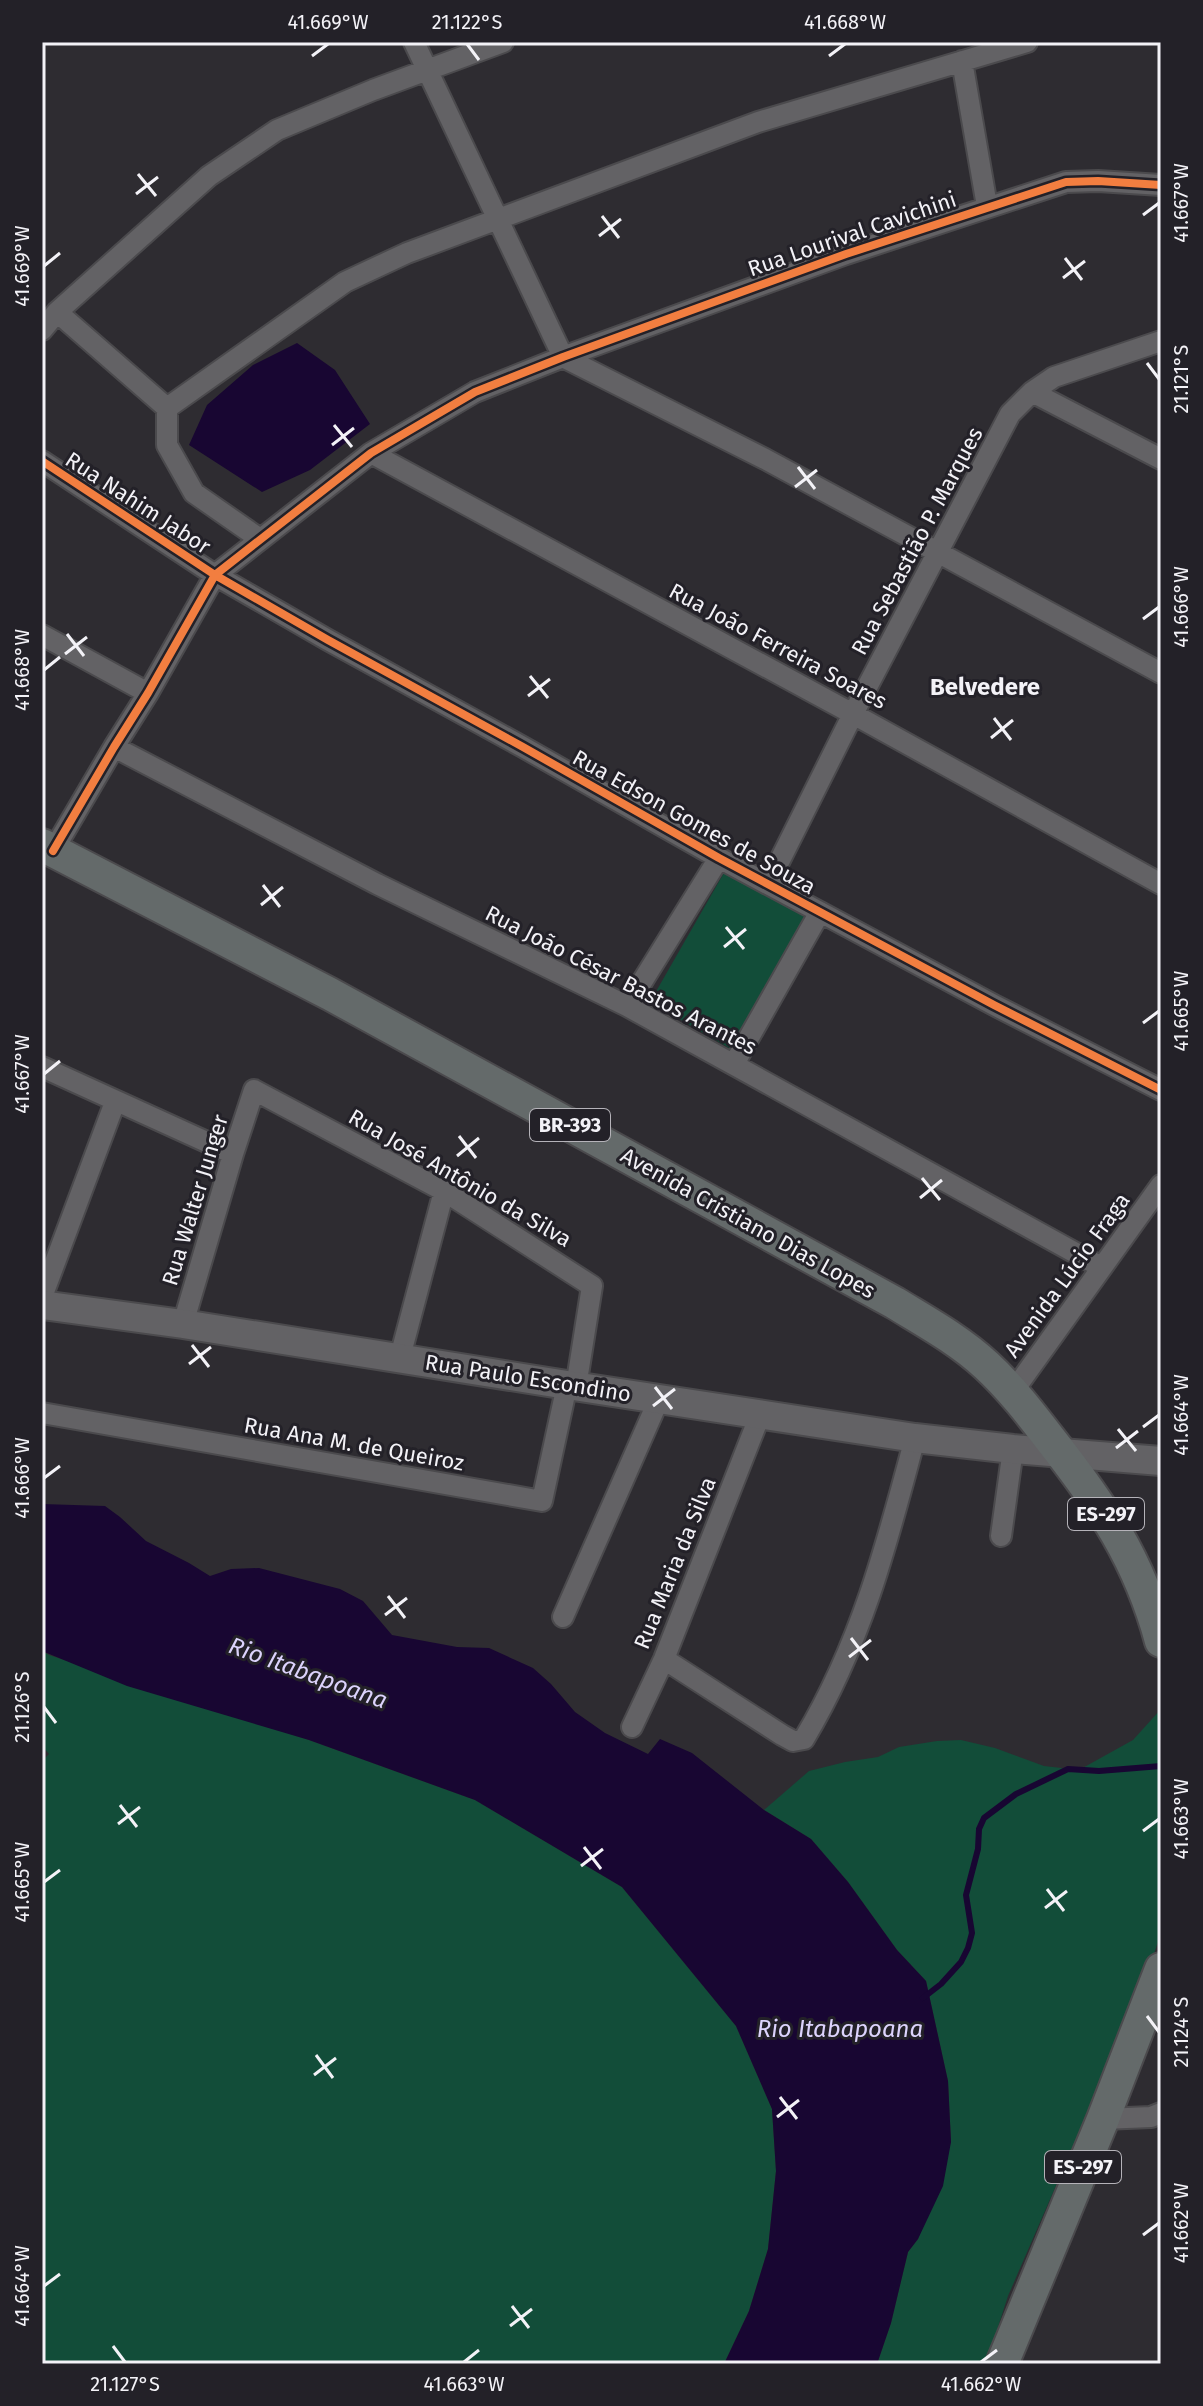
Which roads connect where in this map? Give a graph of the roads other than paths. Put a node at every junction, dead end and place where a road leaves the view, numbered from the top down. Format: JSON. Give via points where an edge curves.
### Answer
{"nodes":[{"id":1,"x":414,"y":42,"type":"edge"},
{"id":2,"x":503,"y":42,"type":"edge"},
{"id":3,"x":1027,"y":42,"type":"edge"},
{"id":4,"x":962,"y":61,"type":"junction"},
{"id":5,"x":427,"y":70,"type":"junction"},
{"id":6,"x":1161,"y":185,"type":"edge"},
{"id":7,"x":987,"y":206,"type":"junction"},
{"id":8,"x":498,"y":219,"type":"junction"},
{"id":9,"x":57,"y":312,"type":"junction"},
{"id":10,"x":42,"y":330,"type":"edge"},
{"id":11,"x":1161,"y":341,"type":"edge"},
{"id":12,"x":563,"y":357,"type":"junction"},
{"id":13,"x":1032,"y":392,"type":"junction"},
{"id":14,"x":167,"y":408,"type":"junction"},
{"id":15,"x":371,"y":453,"type":"junction"},
{"id":16,"x":1161,"y":459,"type":"edge"},
{"id":17,"x":42,"y":461,"type":"edge"},
{"id":18,"x":260,"y":539,"type":"junction"},
{"id":19,"x":940,"y":552,"type":"junction"},
{"id":20,"x":215,"y":575,"type":"junction"},
{"id":21,"x":42,"y":635,"type":"edge"},
{"id":22,"x":1161,"y":673,"type":"edge"},
{"id":23,"x":148,"y":693,"type":"junction"},
{"id":24,"x":853,"y":714,"type":"junction"},
{"id":25,"x":114,"y":747,"type":"junction"},
{"id":26,"x":47,"y":848,"type":"edge"},
{"id":27,"x":719,"y":858,"type":"junction"},
{"id":28,"x":768,"y":884,"type":"junction"},
{"id":29,"x":1161,"y":884,"type":"edge"},
{"id":30,"x":820,"y":912,"type":"junction"},
{"id":31,"x":627,"y":1006,"type":"junction"},
{"id":32,"x":734,"y":1064,"type":"junction"},
{"id":33,"x":42,"y":1067,"type":"edge"},
{"id":34,"x":254,"y":1090,"type":"joint"},
{"id":35,"x":1161,"y":1090,"type":"edge"},
{"id":36,"x":115,"y":1102,"type":"junction"},
{"id":37,"x":233,"y":1154,"type":"junction"},
{"id":38,"x":1161,"y":1185,"type":"edge"},
{"id":39,"x":444,"y":1191,"type":"junction"},
{"id":40,"x":1101,"y":1267,"type":"junction"},
{"id":41,"x":42,"y":1297,"type":"edge"},
{"id":42,"x":42,"y":1305,"type":"edge"},
{"id":43,"x":183,"y":1324,"type":"junction"},
{"id":44,"x":400,"y":1357,"type":"junction"},
{"id":45,"x":572,"y":1386,"type":"junction"},
{"id":46,"x":1012,"y":1393,"type":"junction"},
{"id":47,"x":659,"y":1399,"type":"junction"},
{"id":48,"x":42,"y":1413,"type":"edge"},
{"id":49,"x":760,"y":1415,"type":"junction"},
{"id":50,"x":915,"y":1438,"type":"junction"},
{"id":51,"x":1013,"y":1449,"type":"junction"},
{"id":52,"x":1062,"y":1454,"type":"junction"},
{"id":53,"x":1161,"y":1461,"type":"edge"},
{"id":54,"x":1001,"y":1536,"type":"dead end"},
{"id":55,"x":563,"y":1617,"type":"dead end"},
{"id":56,"x":1161,"y":1641,"type":"edge"},
{"id":57,"x":664,"y":1659,"type":"junction"},
{"id":58,"x":632,"y":1727,"type":"dead end"},
{"id":59,"x":1161,"y":1969,"type":"edge"},
{"id":60,"x":1161,"y":2113,"type":"edge"},
{"id":61,"x":1103,"y":2119,"type":"junction"},
{"id":62,"x":1002,"y":2364,"type":"edge"}],
"edges":[{"from":1,"to":5,"type":"street"},
{"from":2,"to":5,"type":"street"},
{"from":3,"to":4,"type":"street"},
{"from":4,"to":7,"type":"street"},
{"from":4,"to":8,"type":"street","via":[[758,122]]},
{"from":5,"to":8,"type":"street"},
{"from":5,"to":9,"type":"street","via":[[277,130],[209,176]]},
{"from":6,"to":7,"type":"street","name":"Rua Lourival Cavichini","via":[[1066,182]]},
{"from":7,"to":12,"type":"street","name":"Rua Lourival Cavichini"},
{"from":8,"to":12,"type":"street"},
{"from":8,"to":14,"type":"street","via":[[345,282]]},
{"from":9,"to":10,"type":"street"},
{"from":9,"to":14,"type":"street"},
{"from":11,"to":13,"type":"street","name":"Rua Sebastião P. Marques","via":[[1054,377]]},
{"from":12,"to":15,"type":"street","name":"Rua Lourival Cavichini","via":[[475,392]]},
{"from":12,"to":19,"type":"street"},
{"from":13,"to":16,"type":"street"},
{"from":13,"to":19,"type":"street","name":"Rua Sebastião P. Marques","via":[[1010,414]]},
{"from":14,"to":18,"type":"street","via":[[167,445],[194,493]]},
{"from":15,"to":18,"type":"street","name":"Rua Lourival Cavichini"},
{"from":15,"to":24,"type":"street","name":"Rua João Ferreira Soares"},
{"from":17,"to":20,"type":"street","name":"Rua Nahim Jabor"},
{"from":18,"to":20,"type":"street","name":"Rua Lourival Cavichini"},
{"from":19,"to":22,"type":"street"},
{"from":19,"to":24,"type":"street","name":"Rua Sebastião P. Marques"},
{"from":20,"to":23,"type":"street"},
{"from":20,"to":27,"type":"street","name":"Rua Edson Gomes de Souza"},
{"from":21,"to":23,"type":"street"},
{"from":23,"to":25,"type":"street"},
{"from":24,"to":28,"type":"street","name":"Rua Sebastião P. Marques"},
{"from":24,"to":29,"type":"street","name":"Rua João Ferreira Soares"},
{"from":25,"to":26,"type":"street"},
{"from":25,"to":31,"type":"street","name":"Rua João César Bastos Arantes"},
{"from":26,"to":46,"type":"main road","name":"Avenida Cristiano Dias Lopes","number":"BR-393","via":[[344,1002],[895,1303],[970,1351]]},
{"from":27,"to":28,"type":"street","name":"Rua Edson Gomes de Souza"},
{"from":27,"to":31,"type":"street"},
{"from":28,"to":30,"type":"street","name":"Rua Edson Gomes de Souza"},
{"from":30,"to":32,"type":"street"},
{"from":30,"to":35,"type":"street","name":"Rua Edson Gomes de Souza"},
{"from":31,"to":32,"type":"street","name":"Rua João César Bastos Arantes"},
{"from":32,"to":40,"type":"street","name":"Rua João César Bastos Arantes"},
{"from":33,"to":36,"type":"street"},
{"from":34,"to":37,"type":"street","name":"Rua Walter Junger"},
{"from":34,"to":39,"type":"street","name":"Rua José Antônio da Silva"},
{"from":36,"to":37,"type":"street"},
{"from":36,"to":41,"type":"street"},
{"from":37,"to":43,"type":"street","name":"Rua Walter Junger"},
{"from":38,"to":40,"type":"street","name":"Avenida Lúcio Fraga"},
{"from":39,"to":44,"type":"street"},
{"from":39,"to":45,"type":"street","name":"Rua José Antônio da Silva","via":[[592,1286]]},
{"from":40,"to":46,"type":"street","name":"Avenida Lúcio Fraga"},
{"from":42,"to":43,"type":"main road","name":"Rua Paulo Escondino"},
{"from":43,"to":44,"type":"main road","name":"Rua Paulo Escondino"},
{"from":44,"to":45,"type":"main road","name":"Rua Paulo Escondino"},
{"from":45,"to":47,"type":"main road","name":"Rua Paulo Escondino"},
{"from":45,"to":48,"type":"street","name":"Rua Ana M. de Queiroz","via":[[542,1501]]},
{"from":46,"to":52,"type":"main road","name":"Avenida Cristiano Dias Lopes","number":"BR-393"},
{"from":47,"to":49,"type":"main road","name":"Rua Paulo Escondino"},
{"from":47,"to":55,"type":"street"},
{"from":49,"to":50,"type":"main road","name":"Rua Paulo Escondino"},
{"from":49,"to":57,"type":"street","name":"Rua Maria da Silva"},
{"from":50,"to":51,"type":"main road","name":"Rua Paulo Escondino"},
{"from":50,"to":57,"type":"street","via":[[858,1630],[804,1739],[782,1735]]},
{"from":51,"to":52,"type":"main road","name":"Rua Paulo Escondino"},
{"from":51,"to":54,"type":"street"},
{"from":52,"to":53,"type":"main road","name":"Rua Paulo Escondino"},
{"from":52,"to":56,"type":"main road","name":"Avenida Cristiano Dias Lopes","number":"ES-297","via":[[1121,1537]]},
{"from":57,"to":58,"type":"street","name":"Rua Maria da Silva"},
{"from":59,"to":61,"type":"main road","number":"ES-297"},
{"from":60,"to":61,"type":"street"},
{"from":61,"to":62,"type":"main road","number":"ES-297"}]}
